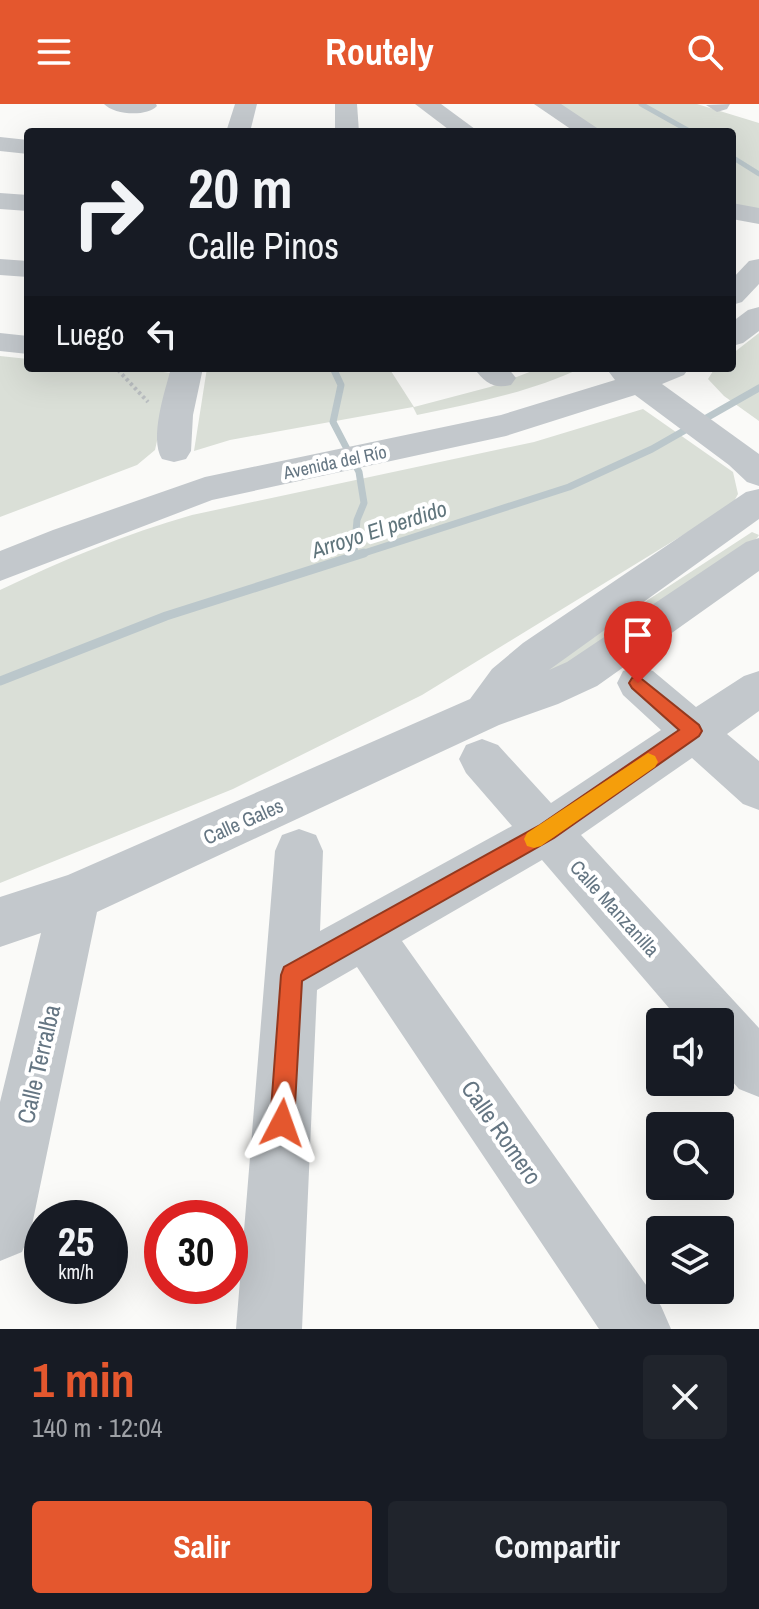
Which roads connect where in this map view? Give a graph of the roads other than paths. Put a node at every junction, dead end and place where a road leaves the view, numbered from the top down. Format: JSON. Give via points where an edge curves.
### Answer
{"nodes":[{"id":1,"x":115,"y":104,"type":"edge"},
{"id":2,"x":246,"y":104,"type":"edge"},
{"id":3,"x":346,"y":104,"type":"edge"},
{"id":4,"x":426,"y":104,"type":"edge"},
{"id":5,"x":545,"y":104,"type":"edge"},
{"id":6,"x":147,"y":105,"type":"edge"},
{"id":7,"x":138,"y":128,"type":"edge"},
{"id":8,"x":239,"y":128,"type":"edge"},
{"id":9,"x":347,"y":128,"type":"edge"},
{"id":10,"x":461,"y":128,"type":"edge"},
{"id":11,"x":584,"y":128,"type":"edge"},
{"id":12,"x":0,"y":144,"type":"edge"},
{"id":13,"x":24,"y":147,"type":"edge"},
{"id":14,"x":0,"y":201,"type":"edge"},
{"id":15,"x":24,"y":203,"type":"edge"},
{"id":16,"x":736,"y":212,"type":"edge"},
{"id":17,"x":759,"y":216,"type":"edge"},
{"id":18,"x":0,"y":267,"type":"edge"},
{"id":19,"x":759,"y":267,"type":"edge"},
{"id":20,"x":24,"y":269,"type":"edge"},
{"id":21,"x":736,"y":292,"type":"edge"},
{"id":22,"x":759,"y":316,"type":"edge"},
{"id":23,"x":736,"y":334,"type":"edge"},
{"id":24,"x":0,"y":342,"type":"edge"},
{"id":25,"x":24,"y":345,"type":"edge"},
{"id":26,"x":186,"y":372,"type":"edge"},
{"id":27,"x":592,"y":372,"type":"edge"},
{"id":28,"x":658,"y":378,"type":"edge"},
{"id":29,"x":368,"y":442,"type":"junction"},
{"id":30,"x":753,"y":457,"type":"edge"},
{"id":31,"x":191,"y":469,"type":"junction"},
{"id":32,"x":759,"y":501,"type":"edge"},
{"id":33,"x":0,"y":541,"type":"edge"},
{"id":34,"x":759,"y":552,"type":"edge"},
{"id":35,"x":0,"y":567,"type":"edge"},
{"id":36,"x":638,"y":683,"type":"dead end"},
{"id":37,"x":759,"y":688,"type":"edge"},
{"id":38,"x":693,"y":731,"type":"junction"},
{"id":39,"x":483,"y":735,"type":"junction"},
{"id":40,"x":759,"y":790,"type":"edge"},
{"id":41,"x":547,"y":832,"type":"junction"},
{"id":42,"x":299,"y":851,"type":"dead end"},
{"id":43,"x":75,"y":897,"type":"junction"},
{"id":44,"x":0,"y":922,"type":"edge"},
{"id":45,"x":366,"y":935,"type":"junction"},
{"id":46,"x":292,"y":975,"type":"junction"},
{"id":47,"x":704,"y":1008,"type":"edge"},
{"id":48,"x":734,"y":1042,"type":"edge"},
{"id":49,"x":759,"y":1069,"type":"edge"},
{"id":50,"x":0,"y":1230,"type":"edge"},
{"id":51,"x":275,"y":1319,"type":"edge"},
{"id":52,"x":638,"y":1329,"type":"edge"}],
"edges":[{"from":1,"to":6,"type":"street"},
{"from":2,"to":8,"type":"street"},
{"from":3,"to":9,"type":"street"},
{"from":4,"to":10,"type":"street"},
{"from":5,"to":11,"type":"street"},
{"from":6,"to":7,"type":"street"},
{"from":12,"to":13,"type":"street"},
{"from":14,"to":15,"type":"street"},
{"from":16,"to":17,"type":"street"},
{"from":18,"to":20,"type":"street"},
{"from":19,"to":21,"type":"street"},
{"from":22,"to":23,"type":"street"},
{"from":24,"to":25,"type":"street"},
{"from":26,"to":31,"type":"street","via":[[176,415]]},
{"from":27,"to":29,"type":"street","name":"Avenida del Río"},
{"from":28,"to":29,"type":"street","name":"Avenida del Río","via":[[506,425]]},
{"from":28,"to":30,"type":"street"},
{"from":29,"to":31,"type":"street","name":"Avenida del Río"},
{"from":31,"to":33,"type":"street","name":"Avenida del Río","via":[[96,499]]},
{"from":31,"to":35,"type":"street","name":"Avenida del Río","via":[[66,539]]},
{"from":32,"to":39,"type":"street","name":"Calle Gales","via":[[507,681]]},
{"from":34,"to":39,"type":"street","name":"Calle Gales"},
{"from":36,"to":38,"type":"street"},
{"from":37,"to":38,"type":"street"},
{"from":38,"to":40,"type":"street"},
{"from":38,"to":41,"type":"street"},
{"from":39,"to":41,"type":"street","name":"Calle Manzanilla"},
{"from":39,"to":43,"type":"street","name":"Calle Gales"},
{"from":41,"to":45,"type":"street"},
{"from":41,"to":47,"type":"street","name":"Calle Manzanilla"},
{"from":42,"to":46,"type":"street"},
{"from":43,"to":44,"type":"street","name":"Calle Gales"},
{"from":43,"to":50,"type":"street","name":"Calle Terralba"},
{"from":45,"to":46,"type":"street"},
{"from":45,"to":52,"type":"street","name":"Calle Romero"},
{"from":46,"to":51,"type":"street"},
{"from":48,"to":49,"type":"street","name":"Calle Manzanilla"}]}
